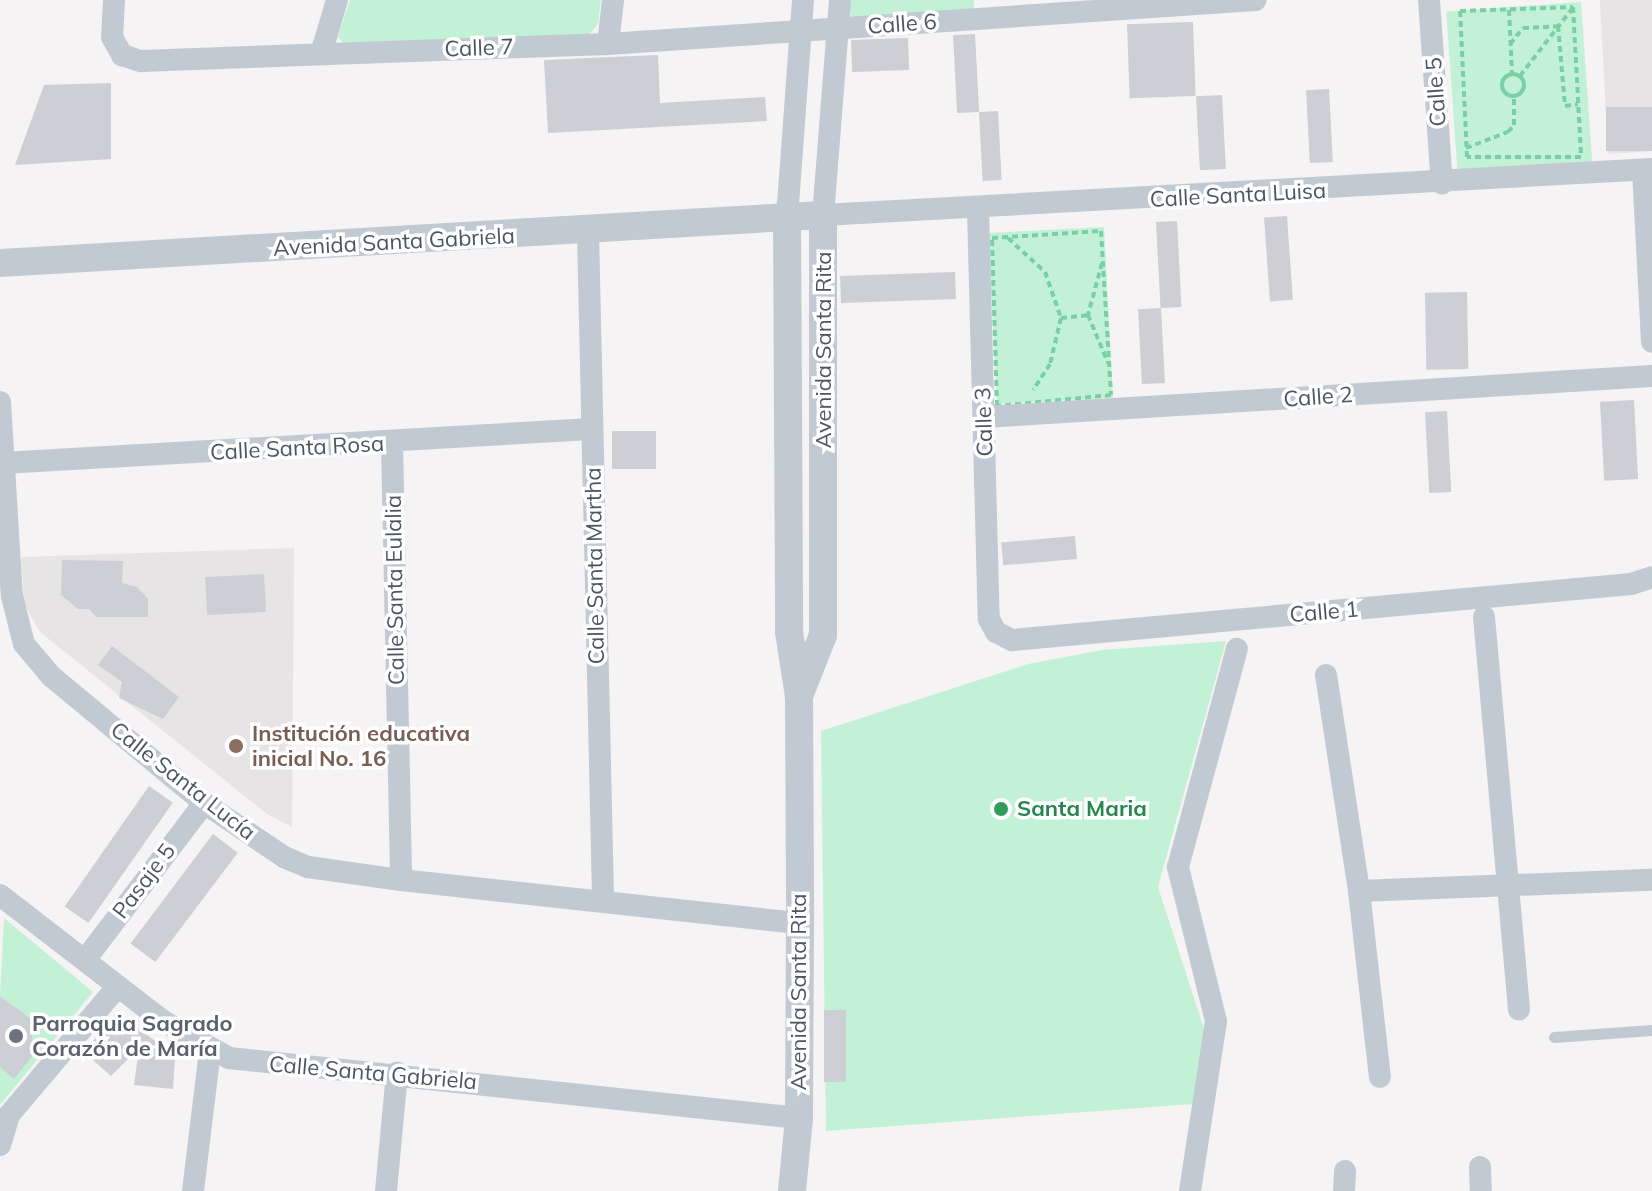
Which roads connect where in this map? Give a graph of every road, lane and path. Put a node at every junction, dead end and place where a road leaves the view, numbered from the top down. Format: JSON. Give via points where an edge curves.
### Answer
{"nodes":[{"id":1,"x":114,"y":0,"type":"edge"},
{"id":2,"x":337,"y":0,"type":"edge"},
{"id":3,"x":613,"y":0,"type":"edge"},
{"id":4,"x":803,"y":0,"type":"edge"},
{"id":5,"x":840,"y":0,"type":"edge"},
{"id":6,"x":1256,"y":0,"type":"edge"},
{"id":7,"x":1429,"y":0,"type":"edge"},
{"id":8,"x":1573,"y":7,"type":"junction"},
{"id":9,"x":1509,"y":10,"type":"junction"},
{"id":10,"x":1558,"y":26,"type":"junction"},
{"id":11,"x":800,"y":29,"type":"junction"},
{"id":12,"x":836,"y":29,"type":"junction"},
{"id":13,"x":608,"y":44,"type":"junction"},
{"id":14,"x":1510,"y":44,"type":"junction"},
{"id":15,"x":321,"y":54,"type":"junction"},
{"id":16,"x":1512,"y":73,"type":"junction"},
{"id":17,"x":1520,"y":76,"type":"junction"},
{"id":18,"x":1514,"y":96,"type":"junction"},
{"id":19,"x":1578,"y":104,"type":"junction"},
{"id":20,"x":1466,"y":148,"type":"junction"},
{"id":21,"x":1647,"y":170,"type":"edge"},
{"id":22,"x":1442,"y":184,"type":"junction"},
{"id":23,"x":978,"y":210,"type":"junction"},
{"id":24,"x":823,"y":215,"type":"junction"},
{"id":25,"x":787,"y":218,"type":"junction"},
{"id":26,"x":588,"y":232,"type":"junction"},
{"id":27,"x":1006,"y":237,"type":"junction"},
{"id":28,"x":1103,"y":261,"type":"junction"},
{"id":29,"x":0,"y":263,"type":"edge"},
{"id":30,"x":1088,"y":315,"type":"junction"},
{"id":31,"x":1061,"y":318,"type":"junction"},
{"id":32,"x":1652,"y":342,"type":"edge"},
{"id":33,"x":1109,"y":365,"type":"junction"},
{"id":34,"x":1652,"y":376,"type":"edge"},
{"id":35,"x":0,"y":402,"type":"edge"},
{"id":36,"x":1020,"y":404,"type":"junction"},
{"id":37,"x":984,"y":417,"type":"junction"},
{"id":38,"x":591,"y":429,"type":"junction"},
{"id":39,"x":392,"y":443,"type":"junction"},
{"id":40,"x":3,"y":463,"type":"junction"},
{"id":41,"x":1652,"y":577,"type":"edge"},
{"id":42,"x":1484,"y":617,"type":"dead end"},
{"id":43,"x":996,"y":632,"type":"joint"},
{"id":44,"x":1237,"y":649,"type":"dead end"},
{"id":45,"x":1326,"y":675,"type":"dead end"},
{"id":46,"x":799,"y":696,"type":"junction"},
{"id":47,"x":204,"y":803,"type":"junction"},
{"id":48,"x":401,"y":880,"type":"junction"},
{"id":49,"x":1652,"y":880,"type":"edge"},
{"id":50,"x":1508,"y":885,"type":"junction"},
{"id":51,"x":1359,"y":891,"type":"junction"},
{"id":52,"x":2,"y":900,"type":"edge"},
{"id":53,"x":603,"y":900,"type":"junction"},
{"id":54,"x":800,"y":923,"type":"junction"},
{"id":55,"x":85,"y":960,"type":"junction"},
{"id":56,"x":117,"y":987,"type":"junction"},
{"id":57,"x":1519,"y":1009,"type":"dead end"},
{"id":58,"x":1652,"y":1030,"type":"edge"},
{"id":59,"x":1554,"y":1037,"type":"dead end"},
{"id":60,"x":210,"y":1050,"type":"junction"},
{"id":61,"x":397,"y":1073,"type":"junction"},
{"id":62,"x":1380,"y":1077,"type":"dead end"},
{"id":63,"x":799,"y":1118,"type":"junction"},
{"id":64,"x":0,"y":1145,"type":"edge"},
{"id":65,"x":1480,"y":1167,"type":"dead end"},
{"id":66,"x":193,"y":1191,"type":"edge"},
{"id":67,"x":386,"y":1191,"type":"edge"},
{"id":68,"x":792,"y":1191,"type":"edge"},
{"id":69,"x":1190,"y":1191,"type":"edge"},
{"id":70,"x":1481,"y":1191,"type":"edge"}],
"edges":[{"from":1,"to":15,"type":"street","name":"Calle 7","via":[[112,37],[122,55],[141,61]]},
{"from":2,"to":15,"type":"street"},
{"from":3,"to":13,"type":"street"},
{"from":4,"to":11,"type":"street","name":"Avenida Santa Rita"},
{"from":5,"to":12,"type":"street","name":"Avenida Santa Rita"},
{"from":6,"to":12,"type":"street","name":"Calle 6"},
{"from":7,"to":22,"type":"street","name":"Calle 5"},
{"from":8,"to":9,"type":"path"},
{"from":8,"to":10,"type":"path"},
{"from":8,"to":19,"type":"path"},
{"from":9,"to":14,"type":"path"},
{"from":9,"to":20,"type":"path","via":[[1460,11]]},
{"from":10,"to":14,"type":"path","via":[[1523,28]]},
{"from":10,"to":17,"type":"path"},
{"from":10,"to":19,"type":"path","via":[[1565,106]]},
{"from":11,"to":12,"type":"street","name":"Calle 7"},
{"from":11,"to":13,"type":"street","name":"Calle 7"},
{"from":11,"to":25,"type":"street","name":"Avenida Santa Rita"},
{"from":12,"to":24,"type":"street","name":"Avenida Santa Rita"},
{"from":13,"to":15,"type":"street","name":"Calle 7"},
{"from":14,"to":16,"type":"path"},
{"from":16,"to":17,"type":"path"},
{"from":16,"to":18,"type":"path","via":[[1501,86]]},
{"from":17,"to":18,"type":"path","via":[[1523,90]]},
{"from":18,"to":20,"type":"path","via":[[1514,125],[1508,132]]},
{"from":19,"to":20,"type":"path","via":[[1581,157],[1467,157]]},
{"from":21,"to":22,"type":"street","name":"Calle Santa Luisa"},
{"from":21,"to":32,"type":"street"},
{"from":22,"to":23,"type":"street","name":"Calle Santa Luisa"},
{"from":23,"to":24,"type":"street","name":"Calle Santa Luisa"},
{"from":23,"to":37,"type":"street","name":"Calle 3"},
{"from":24,"to":25,"type":"street","name":"Avenida Santa Gabriela"},
{"from":24,"to":46,"type":"street","name":"Avenida Santa Rita","via":[[823,635]]},
{"from":25,"to":26,"type":"street","name":"Avenida Santa Gabriela"},
{"from":25,"to":46,"type":"street","name":"Avenida Santa Rita","via":[[789,632]]},
{"from":26,"to":29,"type":"street","name":"Avenida Santa Gabriela"},
{"from":26,"to":38,"type":"street","name":"Calle Santa Martha"},
{"from":27,"to":28,"type":"path","via":[[1101,231]]},
{"from":27,"to":31,"type":"path","via":[[1045,272]]},
{"from":27,"to":36,"type":"path","via":[[992,238],[995,402]]},
{"from":28,"to":30,"type":"path"},
{"from":28,"to":33,"type":"path"},
{"from":30,"to":31,"type":"path"},
{"from":30,"to":33,"type":"path"},
{"from":31,"to":36,"type":"path","via":[[1050,364]]},
{"from":33,"to":36,"type":"path","via":[[1111,395]]},
{"from":34,"to":37,"type":"street","name":"Calle 2"},
{"from":35,"to":40,"type":"street","name":"Calle Santa Lucía"},
{"from":37,"to":43,"type":"street","name":"Calle 3","via":[[989,619]]},
{"from":38,"to":39,"type":"street","name":"Calle Santa Rosa"},
{"from":38,"to":53,"type":"street","name":"Calle Santa Martha"},
{"from":39,"to":40,"type":"street","name":"Calle Santa Rosa"},
{"from":39,"to":48,"type":"street","name":"Calle Santa Eulalia"},
{"from":40,"to":47,"type":"street","name":"Calle Santa Lucía","via":[[12,596],[24,644],[51,676]]},
{"from":41,"to":43,"type":"street","name":"Calle 1","via":[[1631,584],[1012,640]]},
{"from":42,"to":50,"type":"street"},
{"from":44,"to":69,"type":"street","via":[[1178,867],[1216,1021]]},
{"from":45,"to":51,"type":"street"},
{"from":46,"to":54,"type":"street","name":"Avenida Santa Rita"},
{"from":47,"to":48,"type":"street","name":"Calle Santa Lucía","via":[[284,857],[308,867]]},
{"from":47,"to":55,"type":"street","name":"Pasaje 5"},
{"from":48,"to":53,"type":"street","name":"Calle Santa Lucía"},
{"from":49,"to":50,"type":"street"},
{"from":50,"to":51,"type":"street"},
{"from":50,"to":57,"type":"street"},
{"from":51,"to":62,"type":"street"},
{"from":52,"to":55,"type":"street","name":"Calle Santa Gabriela"},
{"from":53,"to":54,"type":"street","name":"Calle Santa Lucía"},
{"from":54,"to":63,"type":"street","name":"Avenida Santa Rita"},
{"from":55,"to":56,"type":"street","name":"Calle Santa Gabriela"},
{"from":56,"to":60,"type":"street","name":"Calle Santa Gabriela"},
{"from":56,"to":64,"type":"street","via":[[9,1115]]},
{"from":58,"to":59,"type":"lane"},
{"from":60,"to":61,"type":"street","name":"Calle Santa Gabriela","via":[[260,1063]]},
{"from":60,"to":66,"type":"street"},
{"from":61,"to":63,"type":"street","name":"Calle Santa Gabriela"},
{"from":61,"to":67,"type":"street"},
{"from":63,"to":68,"type":"street","name":"Avenida Santa Rita"},
{"from":65,"to":70,"type":"street"}]}
